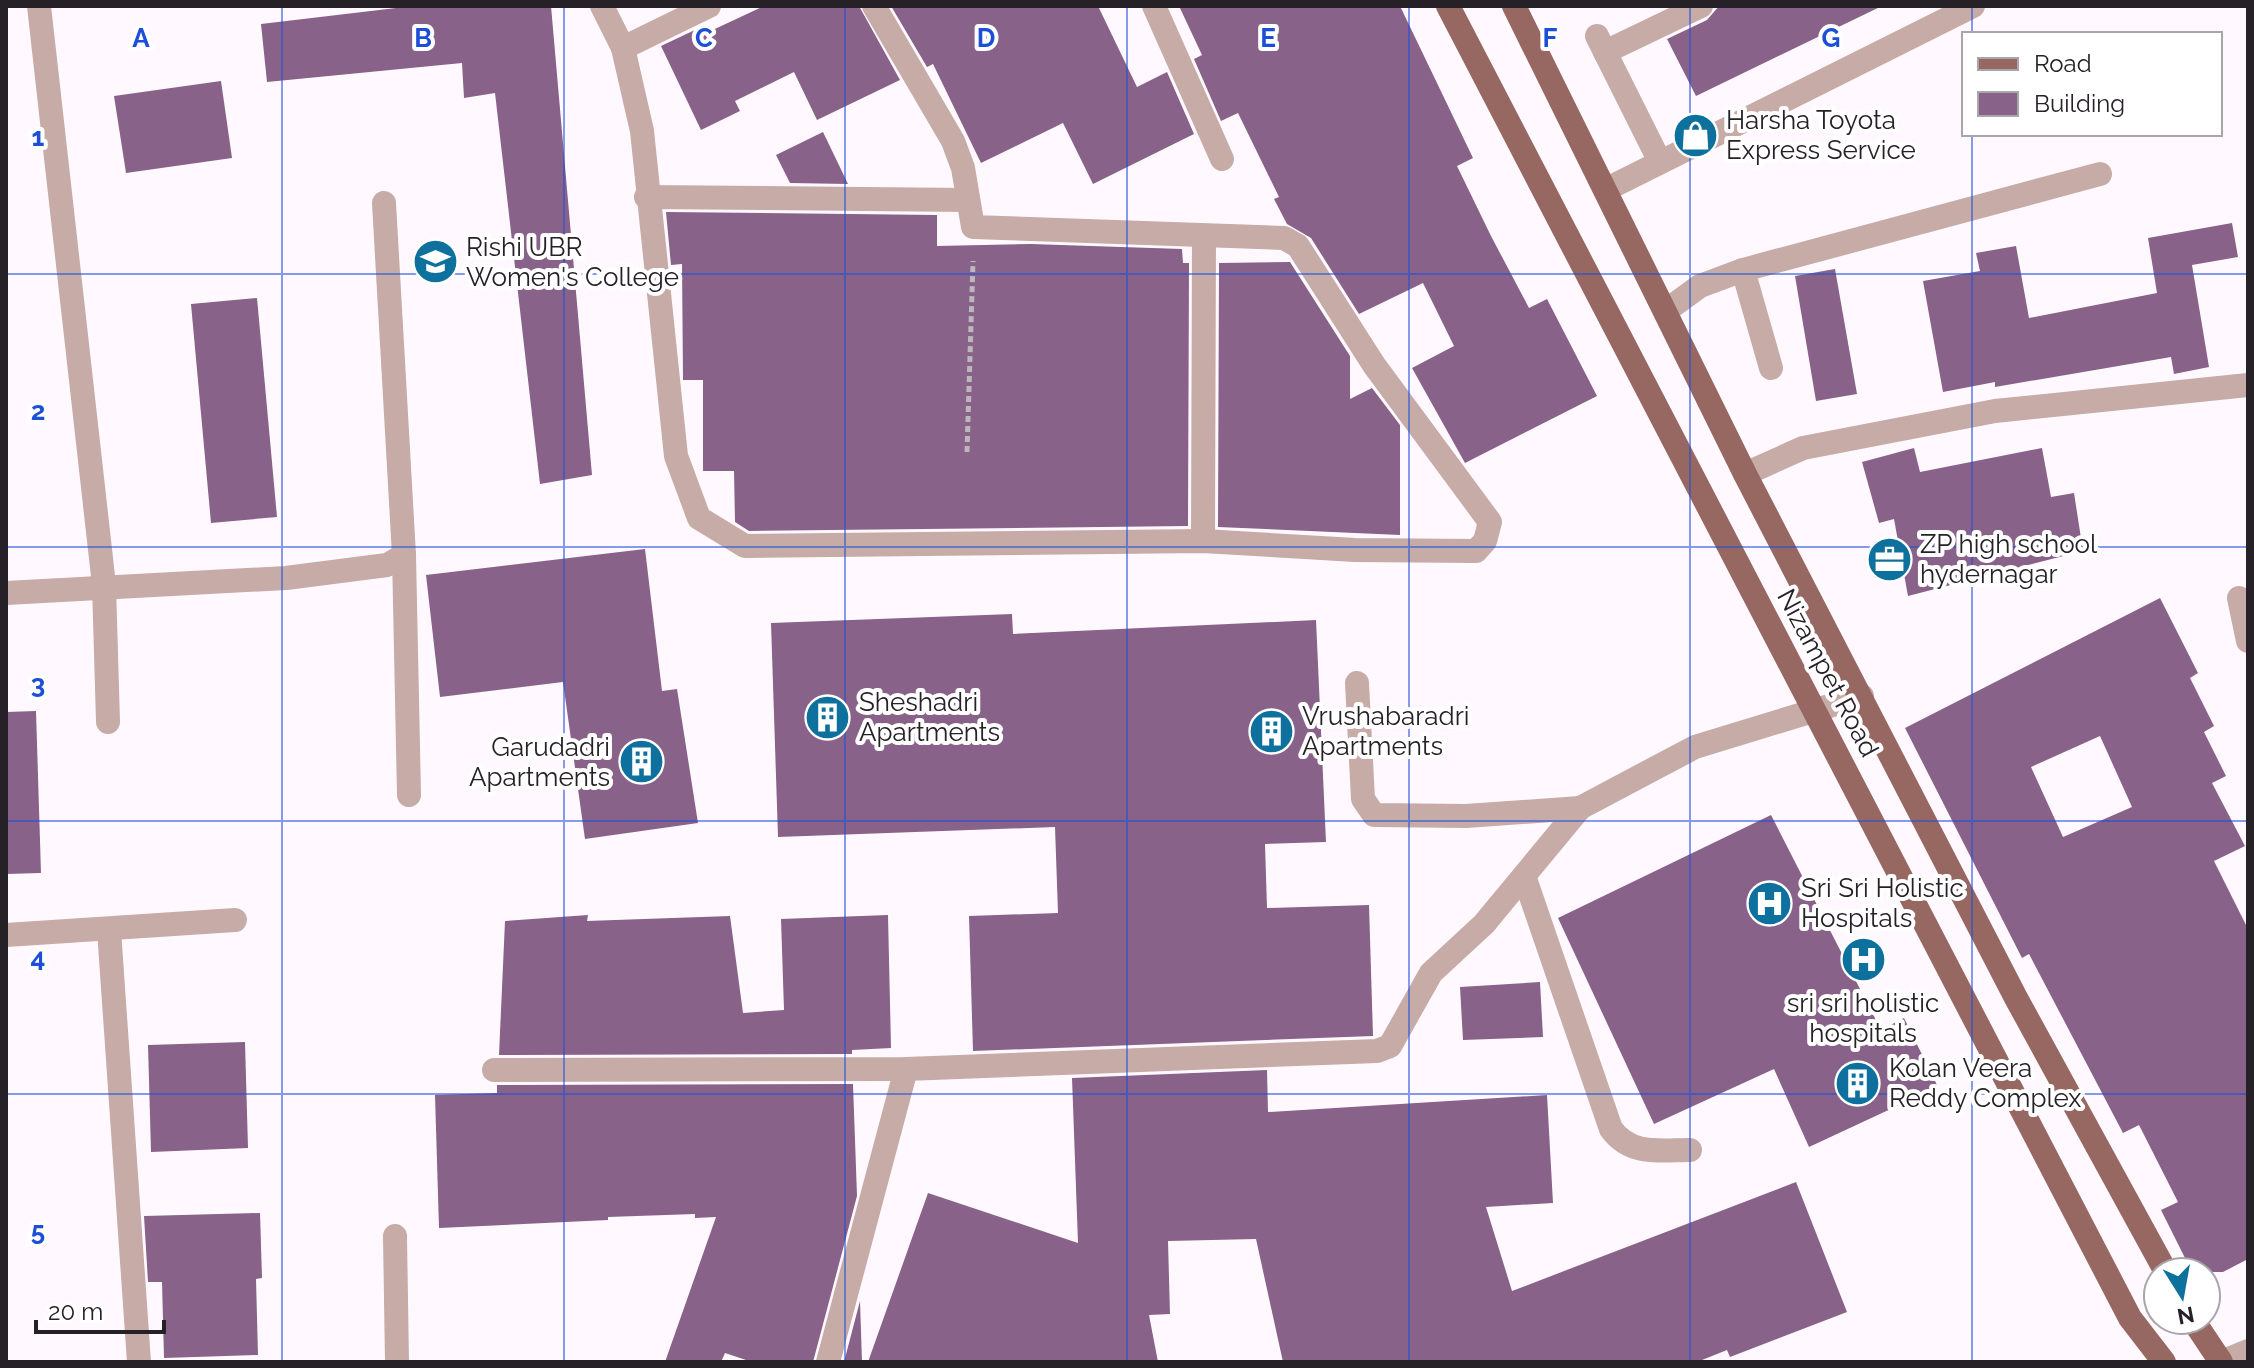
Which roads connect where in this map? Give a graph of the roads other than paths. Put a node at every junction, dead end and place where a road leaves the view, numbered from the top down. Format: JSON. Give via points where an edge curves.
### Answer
{"nodes":[{"id":1,"x":39,"y":6,"type":"edge"},
{"id":2,"x":602,"y":6,"type":"edge"},
{"id":3,"x":709,"y":6,"type":"edge"},
{"id":4,"x":874,"y":6,"type":"edge"},
{"id":5,"x":1154,"y":6,"type":"edge"},
{"id":6,"x":1448,"y":6,"type":"edge"},
{"id":7,"x":1514,"y":6,"type":"edge"},
{"id":8,"x":1701,"y":6,"type":"edge"},
{"id":9,"x":1973,"y":6,"type":"edge"},
{"id":10,"x":623,"y":48,"type":"junction"},
{"id":11,"x":1222,"y":159,"type":"dead end"},
{"id":12,"x":1660,"y":162,"type":"junction"},
{"id":13,"x":2100,"y":174,"type":"dead end"},
{"id":14,"x":1607,"y":189,"type":"junction"},
{"id":15,"x":646,"y":197,"type":"junction"},
{"id":16,"x":968,"y":200,"type":"junction"},
{"id":17,"x":384,"y":203,"type":"dead end"},
{"id":18,"x":1204,"y":236,"type":"junction"},
{"id":19,"x":1743,"y":270,"type":"junction"},
{"id":20,"x":1667,"y":310,"type":"junction"},
{"id":21,"x":1771,"y":368,"type":"dead end"},
{"id":22,"x":2248,"y":385,"type":"edge"},
{"id":23,"x":1745,"y":474,"type":"junction"},
{"id":24,"x":1203,"y":541,"type":"junction"},
{"id":25,"x":404,"y":555,"type":"junction"},
{"id":26,"x":104,"y":585,"type":"junction"},
{"id":27,"x":6,"y":593,"type":"edge"},
{"id":28,"x":2239,"y":598,"type":"dead end"},
{"id":29,"x":2248,"y":641,"type":"edge"},
{"id":30,"x":1357,"y":683,"type":"dead end"},
{"id":31,"x":1862,"y":696,"type":"junction"},
{"id":32,"x":1817,"y":713,"type":"junction"},
{"id":33,"x":108,"y":722,"type":"dead end"},
{"id":34,"x":409,"y":795,"type":"dead end"},
{"id":35,"x":1580,"y":808,"type":"junction"},
{"id":36,"x":1524,"y":876,"type":"junction"},
{"id":37,"x":235,"y":920,"type":"dead end"},
{"id":38,"x":109,"y":930,"type":"junction"},
{"id":39,"x":6,"y":935,"type":"edge"},
{"id":40,"x":906,"y":1069,"type":"junction"},
{"id":41,"x":494,"y":1070,"type":"dead end"},
{"id":42,"x":1690,"y":1150,"type":"dead end"},
{"id":43,"x":395,"y":1236,"type":"dead end"},
{"id":44,"x":2157,"y":1256,"type":"edge"},
{"id":45,"x":2204,"y":1336,"type":"edge"},
{"id":46,"x":2248,"y":1351,"type":"edge"},
{"id":47,"x":139,"y":1362,"type":"edge"},
{"id":48,"x":397,"y":1362,"type":"edge"},
{"id":49,"x":828,"y":1362,"type":"edge"},
{"id":50,"x":2164,"y":1362,"type":"edge"},
{"id":51,"x":2221,"y":1362,"type":"edge"}],
"edges":[{"from":1,"to":26,"type":"street"},
{"from":2,"to":10,"type":"street"},
{"from":3,"to":10,"type":"street"},
{"from":4,"to":16,"type":"street","via":[[953,141]]},
{"from":5,"to":11,"type":"street"},
{"from":6,"to":32,"type":"main road","name":"Nizampet Road"},
{"from":7,"to":14,"type":"main road","name":"Nizampet Road"},
{"from":8,"to":12,"type":"street","via":[[1601,44]]},
{"from":9,"to":12,"type":"street"},
{"from":10,"to":15,"type":"street","via":[[642,131]]},
{"from":12,"to":14,"type":"street"},
{"from":13,"to":19,"type":"street"},
{"from":14,"to":20,"type":"main road","name":"Nizampet Road"},
{"from":15,"to":16,"type":"street"},
{"from":15,"to":24,"type":"street","via":[[676,456],[699,518],[717,532],[745,546]]},
{"from":16,"to":18,"type":"street","via":[[973,227]]},
{"from":17,"to":25,"type":"street"},
{"from":18,"to":24,"type":"street"},
{"from":18,"to":24,"type":"street","via":[[1284,238],[1298,246],[1374,365],[1490,522],[1476,551]]},
{"from":19,"to":20,"type":"street","via":[[1700,286]]},
{"from":19,"to":21,"type":"street"},
{"from":20,"to":23,"type":"main road","name":"Nizampet Road"},
{"from":22,"to":23,"type":"street","via":[[1995,411],[1803,448]]},
{"from":23,"to":31,"type":"main road","name":"Nizampet Road"},
{"from":25,"to":26,"type":"street","via":[[387,565],[286,578]]},
{"from":25,"to":34,"type":"street"},
{"from":26,"to":27,"type":"street"},
{"from":26,"to":33,"type":"street"},
{"from":28,"to":29,"type":"street"},
{"from":30,"to":35,"type":"street","via":[[1363,799],[1374,815],[1466,816]]},
{"from":31,"to":32,"type":"street"},
{"from":31,"to":44,"type":"main road","name":"Nizampet Road","via":[[2016,998]]},
{"from":32,"to":35,"type":"street","via":[[1695,747]]},
{"from":32,"to":50,"type":"main road","name":"Nizampet Road","via":[[2130,1318]]},
{"from":35,"to":36,"type":"street"},
{"from":36,"to":40,"type":"street","via":[[1484,924],[1431,973],[1390,1046],[1377,1051]]},
{"from":36,"to":42,"type":"street","via":[[1611,1129],[1637,1150]]},
{"from":37,"to":38,"type":"street"},
{"from":38,"to":39,"type":"street"},
{"from":38,"to":47,"type":"street"},
{"from":40,"to":41,"type":"street"},
{"from":40,"to":49,"type":"street"},
{"from":43,"to":48,"type":"street"},
{"from":45,"to":51,"type":"main road"},
{"from":46,"to":51,"type":"street"}]}
